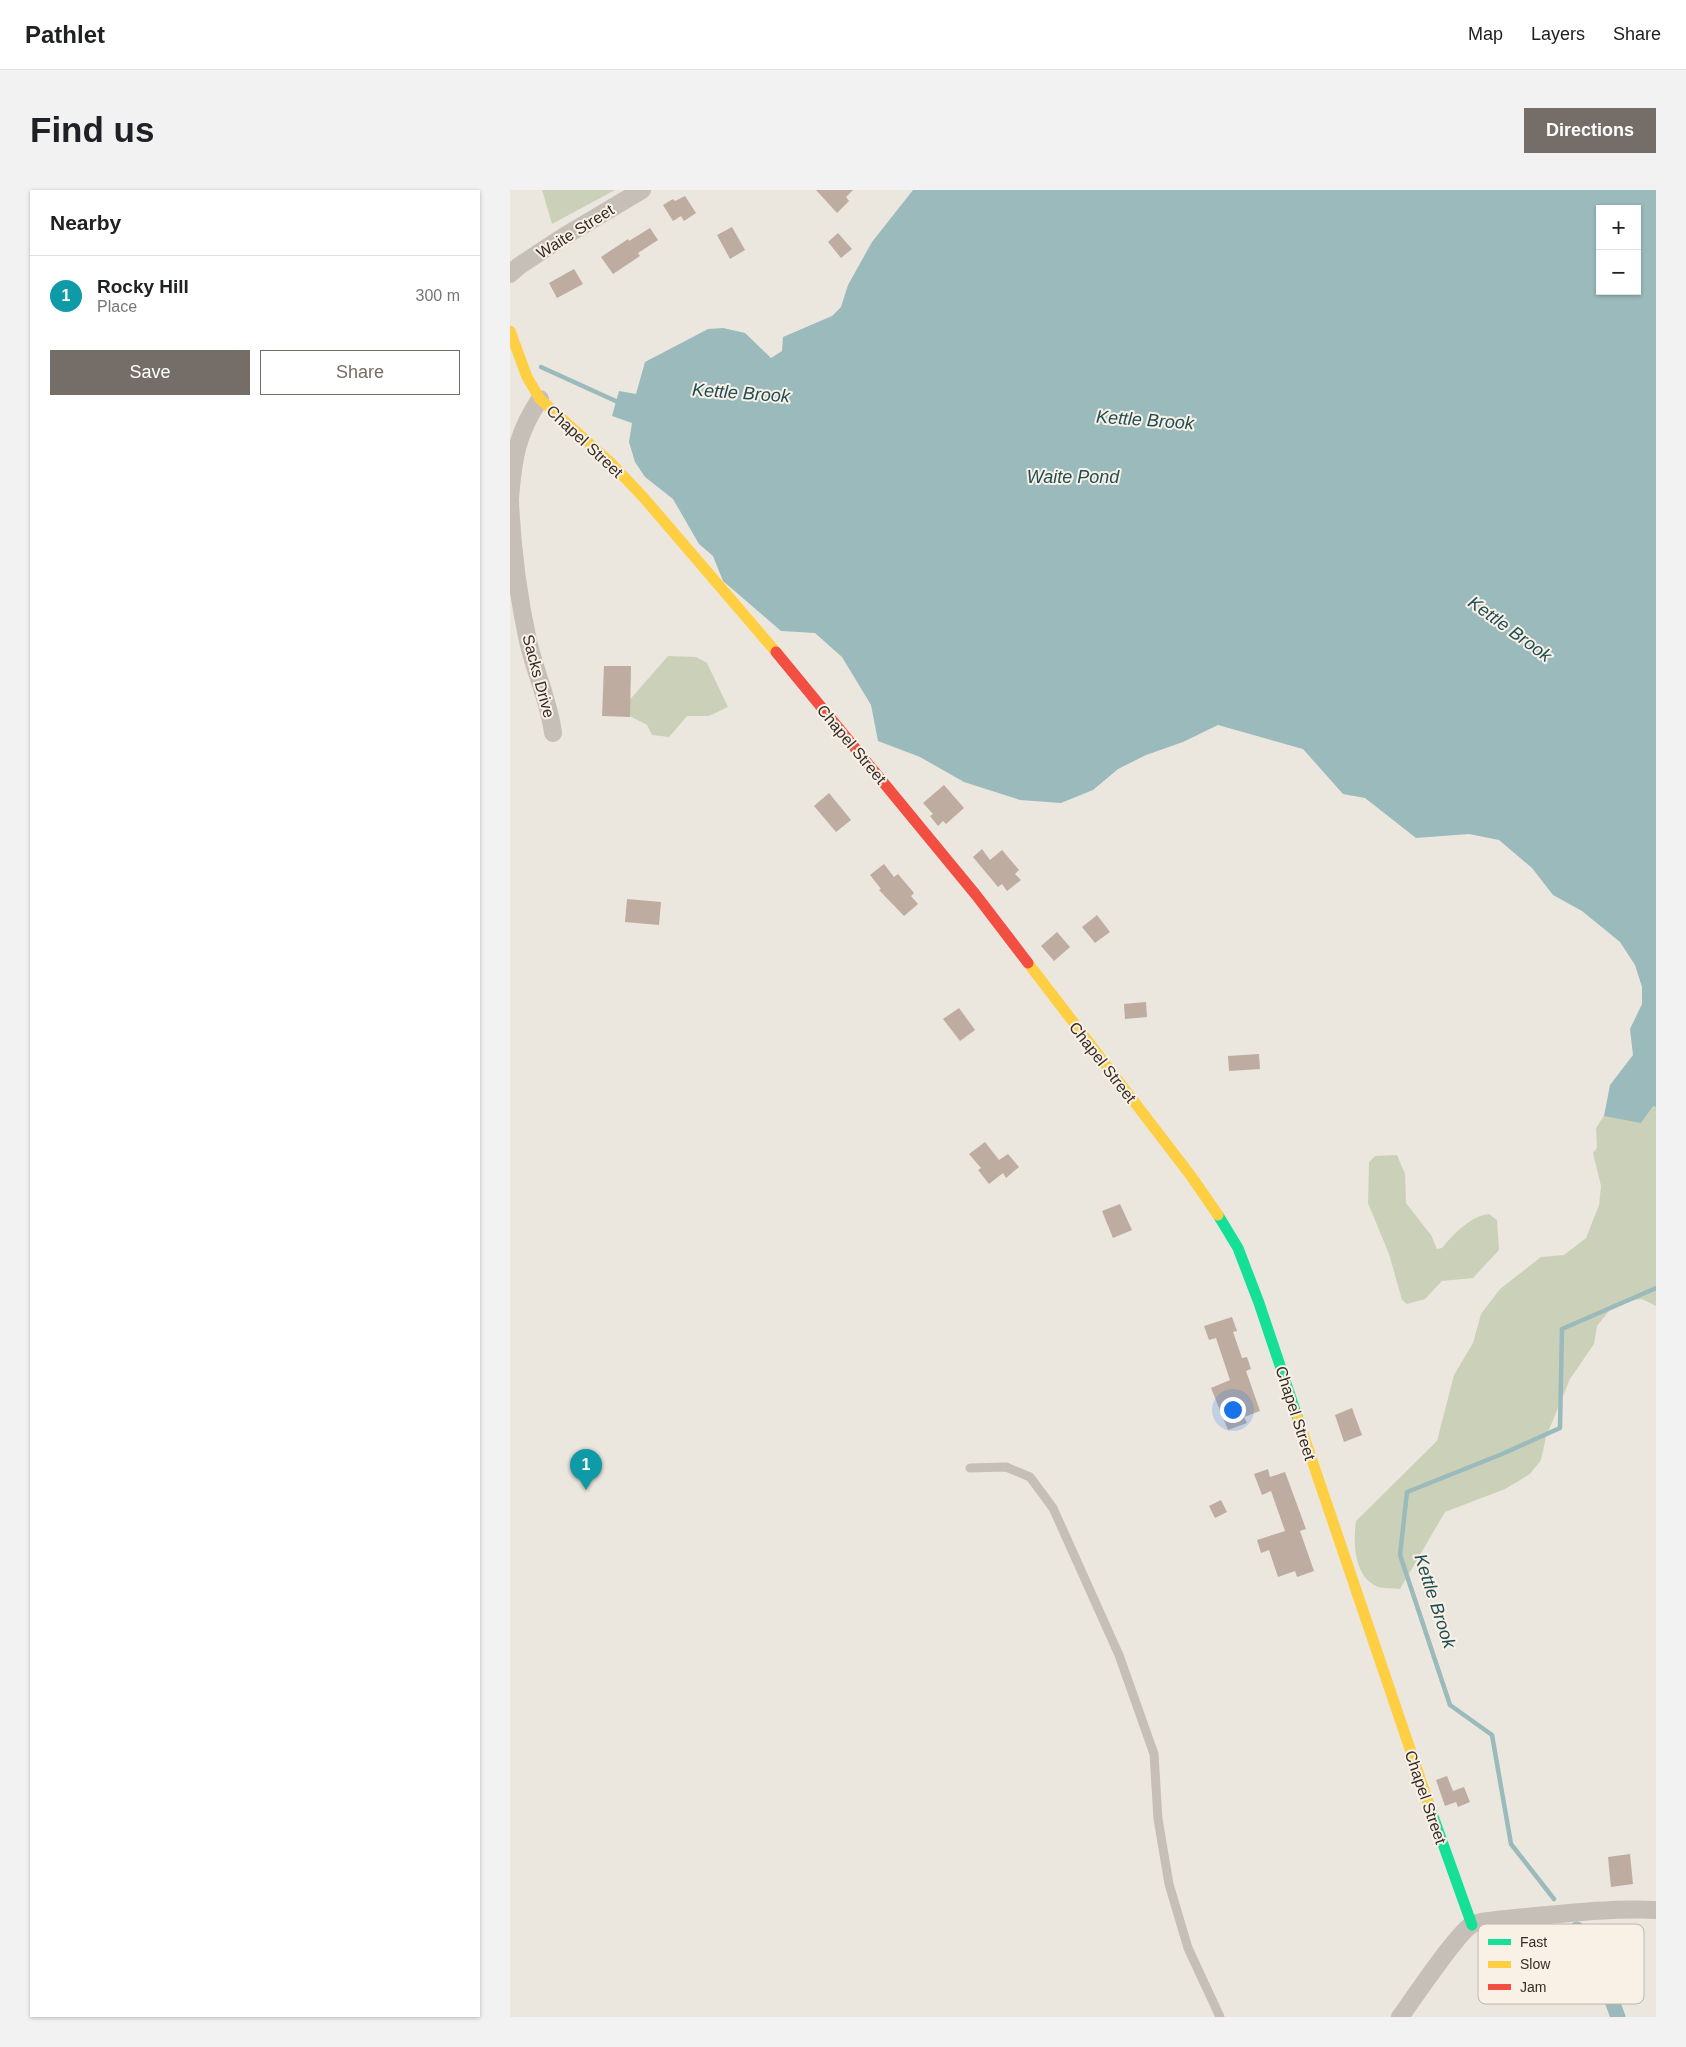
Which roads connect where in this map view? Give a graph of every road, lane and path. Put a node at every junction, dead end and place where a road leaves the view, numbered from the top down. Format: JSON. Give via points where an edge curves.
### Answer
{"nodes":[{"id":1,"x":642,"y":190,"type":"edge"},
{"id":2,"x":510,"y":274,"type":"edge"},
{"id":3,"x":510,"y":331,"type":"edge"},
{"id":4,"x":540,"y":399,"type":"junction"},
{"id":5,"x":510,"y":500,"type":"edge"},
{"id":6,"x":511,"y":527,"type":"edge"},
{"id":7,"x":553,"y":733,"type":"dead end"},
{"id":8,"x":970,"y":1468,"type":"dead end"},
{"id":9,"x":1656,"y":1910,"type":"edge"},
{"id":10,"x":1472,"y":1924,"type":"junction"},
{"id":11,"x":1220,"y":2017,"type":"edge"},
{"id":12,"x":1400,"y":2017,"type":"edge"}],
"edges":[{"from":1,"to":2,"type":"street","name":"Waite Street","via":[[562,237]]},
{"from":3,"to":4,"type":"street","name":"Chapel Street","via":[[527,377]]},
{"from":4,"to":5,"type":"street","name":"Sacks Drive","via":[[532,410],[512,461]]},
{"from":4,"to":10,"type":"street","name":"Chapel Street","via":[[610,462],[644,498],[760,632],[976,895],[1220,1218],[1238,1248],[1259,1303]]},
{"from":5,"to":6,"type":"street","name":"Sacks Drive"},
{"from":6,"to":7,"type":"street","name":"Sacks Drive","via":[[528,642],[549,708]]},
{"from":8,"to":11,"type":"lane","via":[[1006,1467],[1030,1477],[1053,1508],[1119,1655],[1143,1720],[1154,1754],[1158,1819],[1169,1884],[1188,1948]]},
{"from":9,"to":10,"type":"street","via":[[1604,1910]]},
{"from":10,"to":12,"type":"street"}]}
